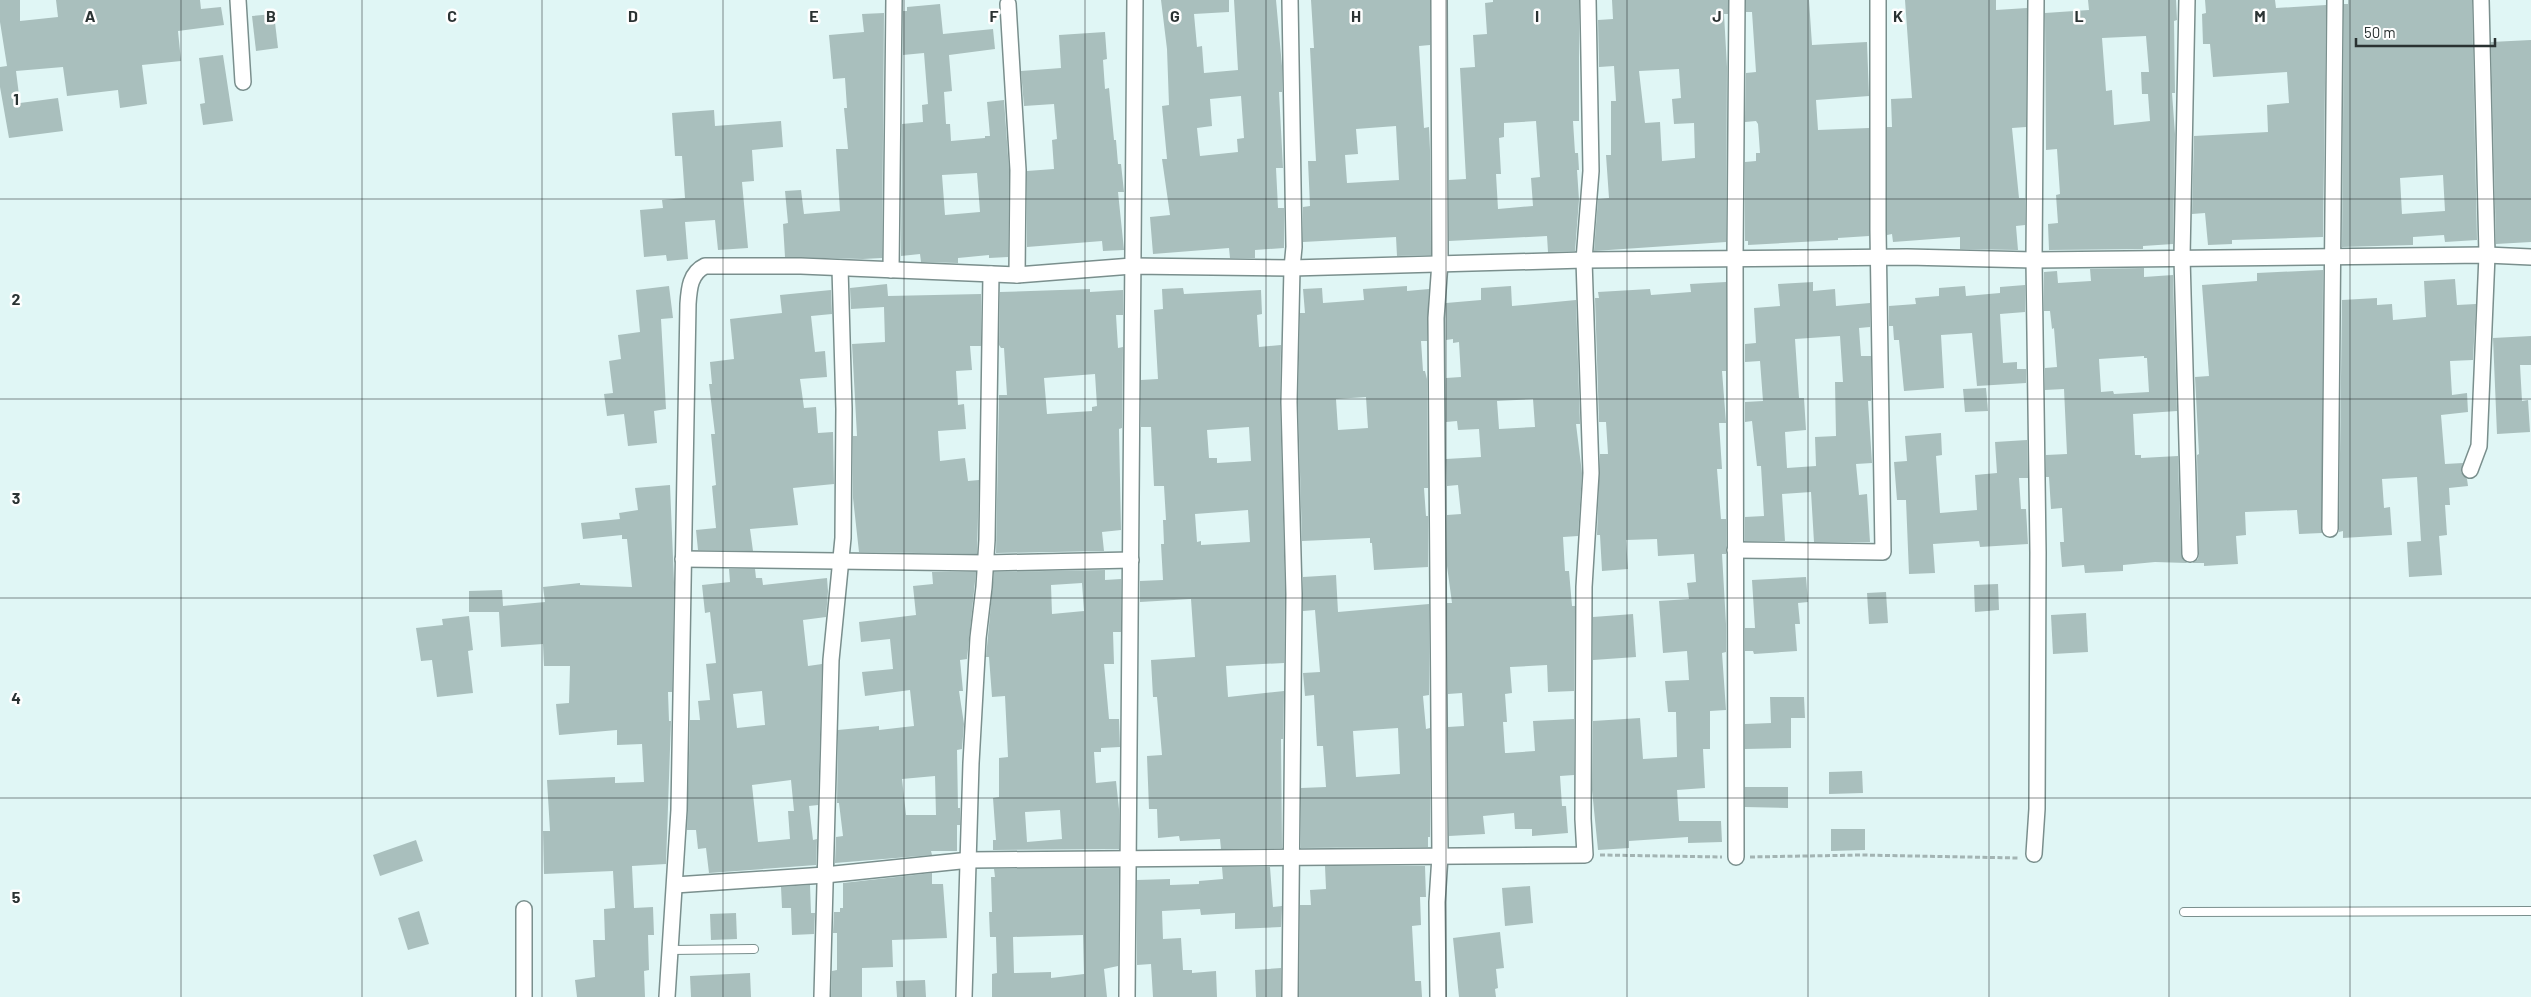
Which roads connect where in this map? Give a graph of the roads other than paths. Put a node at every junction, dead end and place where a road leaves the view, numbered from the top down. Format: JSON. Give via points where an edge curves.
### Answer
{"nodes":[{"id":1,"x":238,"y":0,"type":"edge"},
{"id":2,"x":894,"y":0,"type":"edge"},
{"id":3,"x":1135,"y":0,"type":"edge"},
{"id":4,"x":1290,"y":0,"type":"edge"},
{"id":5,"x":1439,"y":0,"type":"edge"},
{"id":6,"x":1588,"y":0,"type":"edge"},
{"id":7,"x":1737,"y":0,"type":"edge"},
{"id":8,"x":1878,"y":0,"type":"edge"},
{"id":9,"x":2036,"y":0,"type":"edge"},
{"id":10,"x":2187,"y":0,"type":"edge"},
{"id":11,"x":2335,"y":0,"type":"edge"},
{"id":12,"x":2481,"y":0,"type":"edge"},
{"id":13,"x":1008,"y":4,"type":"dead end"},
{"id":14,"x":243,"y":82,"type":"dead end"},
{"id":15,"x":2487,"y":255,"type":"junction"},
{"id":16,"x":2182,"y":257,"type":"junction"},
{"id":17,"x":2531,"y":257,"type":"edge"},
{"id":18,"x":1878,"y":258,"type":"junction"},
{"id":19,"x":2333,"y":258,"type":"junction"},
{"id":20,"x":1735,"y":259,"type":"junction"},
{"id":21,"x":1584,"y":260,"type":"junction"},
{"id":22,"x":2034,"y":260,"type":"junction"},
{"id":23,"x":1440,"y":262,"type":"junction"},
{"id":24,"x":1132,"y":266,"type":"junction"},
{"id":25,"x":840,"y":268,"type":"junction"},
{"id":26,"x":1292,"y":268,"type":"junction"},
{"id":27,"x":891,"y":270,"type":"junction"},
{"id":28,"x":991,"y":274,"type":"junction"},
{"id":29,"x":1017,"y":275,"type":"junction"},
{"id":30,"x":2470,"y":470,"type":"dead end"},
{"id":31,"x":2330,"y":529,"type":"dead end"},
{"id":32,"x":1735,"y":550,"type":"junction"},
{"id":33,"x":2190,"y":554,"type":"dead end"},
{"id":34,"x":683,"y":559,"type":"junction"},
{"id":35,"x":842,"y":560,"type":"junction"},
{"id":36,"x":1131,"y":560,"type":"junction"},
{"id":37,"x":986,"y":563,"type":"junction"},
{"id":38,"x":2034,"y":854,"type":"road end"},
{"id":39,"x":1440,"y":856,"type":"junction"},
{"id":40,"x":1736,"y":857,"type":"road end"},
{"id":41,"x":1129,"y":858,"type":"junction"},
{"id":42,"x":1291,"y":858,"type":"junction"},
{"id":43,"x":970,"y":860,"type":"junction"},
{"id":44,"x":826,"y":875,"type":"junction"},
{"id":45,"x":675,"y":885,"type":"junction"},
{"id":46,"x":524,"y":909,"type":"dead end"},
{"id":47,"x":2531,"y":911,"type":"edge"},
{"id":48,"x":2184,"y":912,"type":"dead end"},
{"id":49,"x":754,"y":949,"type":"dead end"},
{"id":50,"x":670,"y":950,"type":"junction"},
{"id":51,"x":524,"y":997,"type":"edge"},
{"id":52,"x":667,"y":997,"type":"edge"},
{"id":53,"x":822,"y":997,"type":"edge"},
{"id":54,"x":964,"y":997,"type":"edge"},
{"id":55,"x":1127,"y":997,"type":"edge"},
{"id":56,"x":1290,"y":997,"type":"edge"},
{"id":57,"x":1438,"y":997,"type":"edge"}],
"edges":[{"from":1,"to":14,"type":"street"},
{"from":2,"to":27,"type":"street"},
{"from":3,"to":24,"type":"street"},
{"from":4,"to":26,"type":"street"},
{"from":5,"to":23,"type":"street"},
{"from":6,"to":21,"type":"street","via":[[1591,172]]},
{"from":7,"to":20,"type":"street"},
{"from":8,"to":18,"type":"street"},
{"from":9,"to":22,"type":"street"},
{"from":10,"to":16,"type":"street"},
{"from":11,"to":19,"type":"street"},
{"from":12,"to":15,"type":"street"},
{"from":13,"to":29,"type":"street","via":[[1018,170]]},
{"from":15,"to":17,"type":"street"},
{"from":15,"to":19,"type":"street"},
{"from":15,"to":30,"type":"street","via":[[2479,446]]},
{"from":16,"to":19,"type":"street"},
{"from":16,"to":22,"type":"street"},
{"from":16,"to":33,"type":"street"},
{"from":18,"to":20,"type":"street"},
{"from":18,"to":22,"type":"street"},
{"from":18,"to":32,"type":"street","via":[[1883,552]]},
{"from":19,"to":31,"type":"street"},
{"from":20,"to":21,"type":"street"},
{"from":20,"to":32,"type":"street"},
{"from":21,"to":23,"type":"street"},
{"from":21,"to":39,"type":"street","via":[[1590,473],[1584,587],[1585,855]]},
{"from":22,"to":38,"type":"street","via":[[2038,562]]},
{"from":23,"to":26,"type":"street"},
{"from":23,"to":39,"type":"street","via":[[1436,318]]},
{"from":24,"to":26,"type":"street"},
{"from":24,"to":29,"type":"street"},
{"from":24,"to":36,"type":"street"},
{"from":25,"to":27,"type":"street"},
{"from":25,"to":34,"type":"street","via":[[705,266],[697,269],[693,276],[688,304]]},
{"from":25,"to":35,"type":"street","via":[[844,409]]},
{"from":26,"to":42,"type":"street","via":[[1288,402],[1294,594]]},
{"from":27,"to":28,"type":"street"},
{"from":28,"to":29,"type":"street"},
{"from":28,"to":37,"type":"street"},
{"from":32,"to":40,"type":"street"},
{"from":34,"to":35,"type":"street"},
{"from":34,"to":45,"type":"street","via":[[680,792]]},
{"from":35,"to":37,"type":"street"},
{"from":35,"to":44,"type":"street","via":[[831,660]]},
{"from":36,"to":37,"type":"street"},
{"from":36,"to":41,"type":"street"},
{"from":37,"to":43,"type":"street","via":[[978,638]]},
{"from":39,"to":42,"type":"street"},
{"from":39,"to":57,"type":"street"},
{"from":41,"to":42,"type":"street"},
{"from":41,"to":43,"type":"street"},
{"from":41,"to":55,"type":"street"},
{"from":42,"to":56,"type":"street"},
{"from":43,"to":44,"type":"street"},
{"from":43,"to":54,"type":"street"},
{"from":44,"to":45,"type":"street"},
{"from":44,"to":53,"type":"street"},
{"from":45,"to":50,"type":"street"},
{"from":46,"to":51,"type":"street"},
{"from":47,"to":48,"type":"lane"},
{"from":49,"to":50,"type":"lane"},
{"from":50,"to":52,"type":"street"}]}
